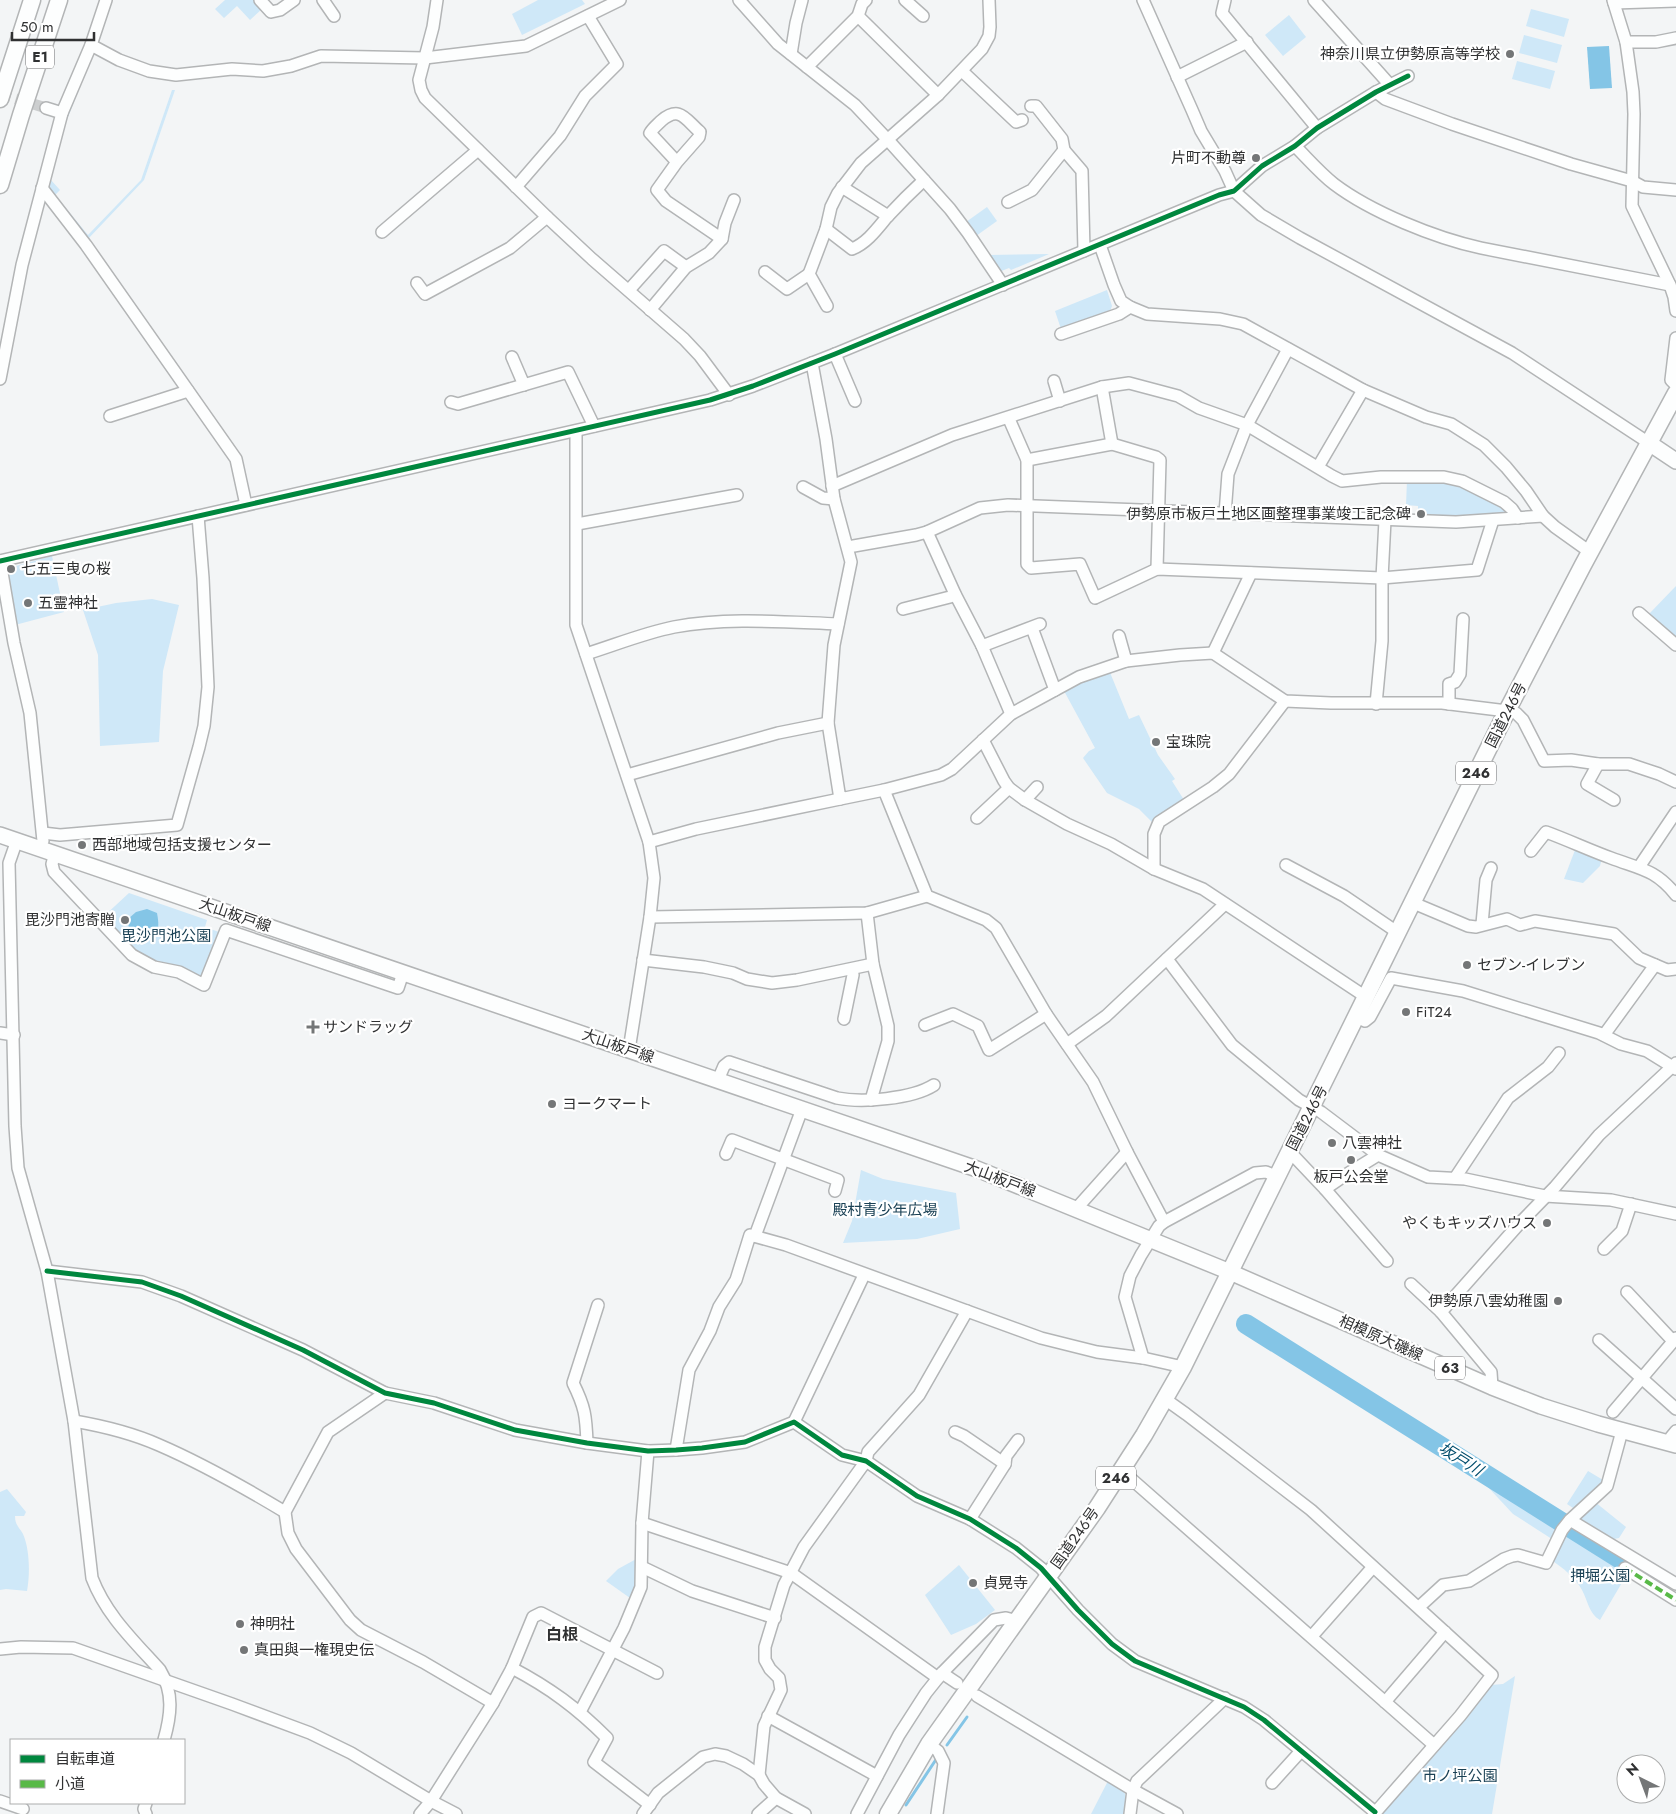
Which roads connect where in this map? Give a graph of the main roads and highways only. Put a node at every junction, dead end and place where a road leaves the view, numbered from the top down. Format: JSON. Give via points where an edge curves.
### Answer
{"nodes":[{"id":1,"x":32,"y":0,"type":"edge"},
{"id":2,"x":59,"y":0,"type":"edge"},
{"id":3,"x":0,"y":100,"type":"edge"},
{"id":4,"x":0,"y":185,"type":"edge"},
{"id":5,"x":1676,"y":394,"type":"edge"},
{"id":6,"x":1650,"y":443,"type":"junction"},
{"id":7,"x":1676,"y":461,"type":"edge"},
{"id":8,"x":0,"y":835,"type":"edge"},
{"id":9,"x":1230,"y":1272,"type":"junction"},
{"id":10,"x":1674,"y":1440,"type":"edge"},
{"id":11,"x":888,"y":1814,"type":"edge"}],
"edges":[{"from":1,"to":3,"type":"highway","number":"E1"},
{"from":2,"to":4,"type":"highway","number":"E1"},
{"from":5,"to":6,"type":"highway","name":"国道246号","number":"246"},
{"from":6,"to":7,"type":"main road"},
{"from":6,"to":9,"type":"highway","name":"国道246号","number":"246","via":[[1507,712]]},
{"from":8,"to":9,"type":"main road","name":"大山板戸線","via":[[977,1169]]},
{"from":9,"to":10,"type":"main road","name":"相模原大磯線","number":"63","via":[[1541,1406],[1622,1431]]},
{"from":9,"to":11,"type":"highway","name":"国道246号","number":"246","via":[[1183,1367],[1121,1470],[929,1744]]}]}
